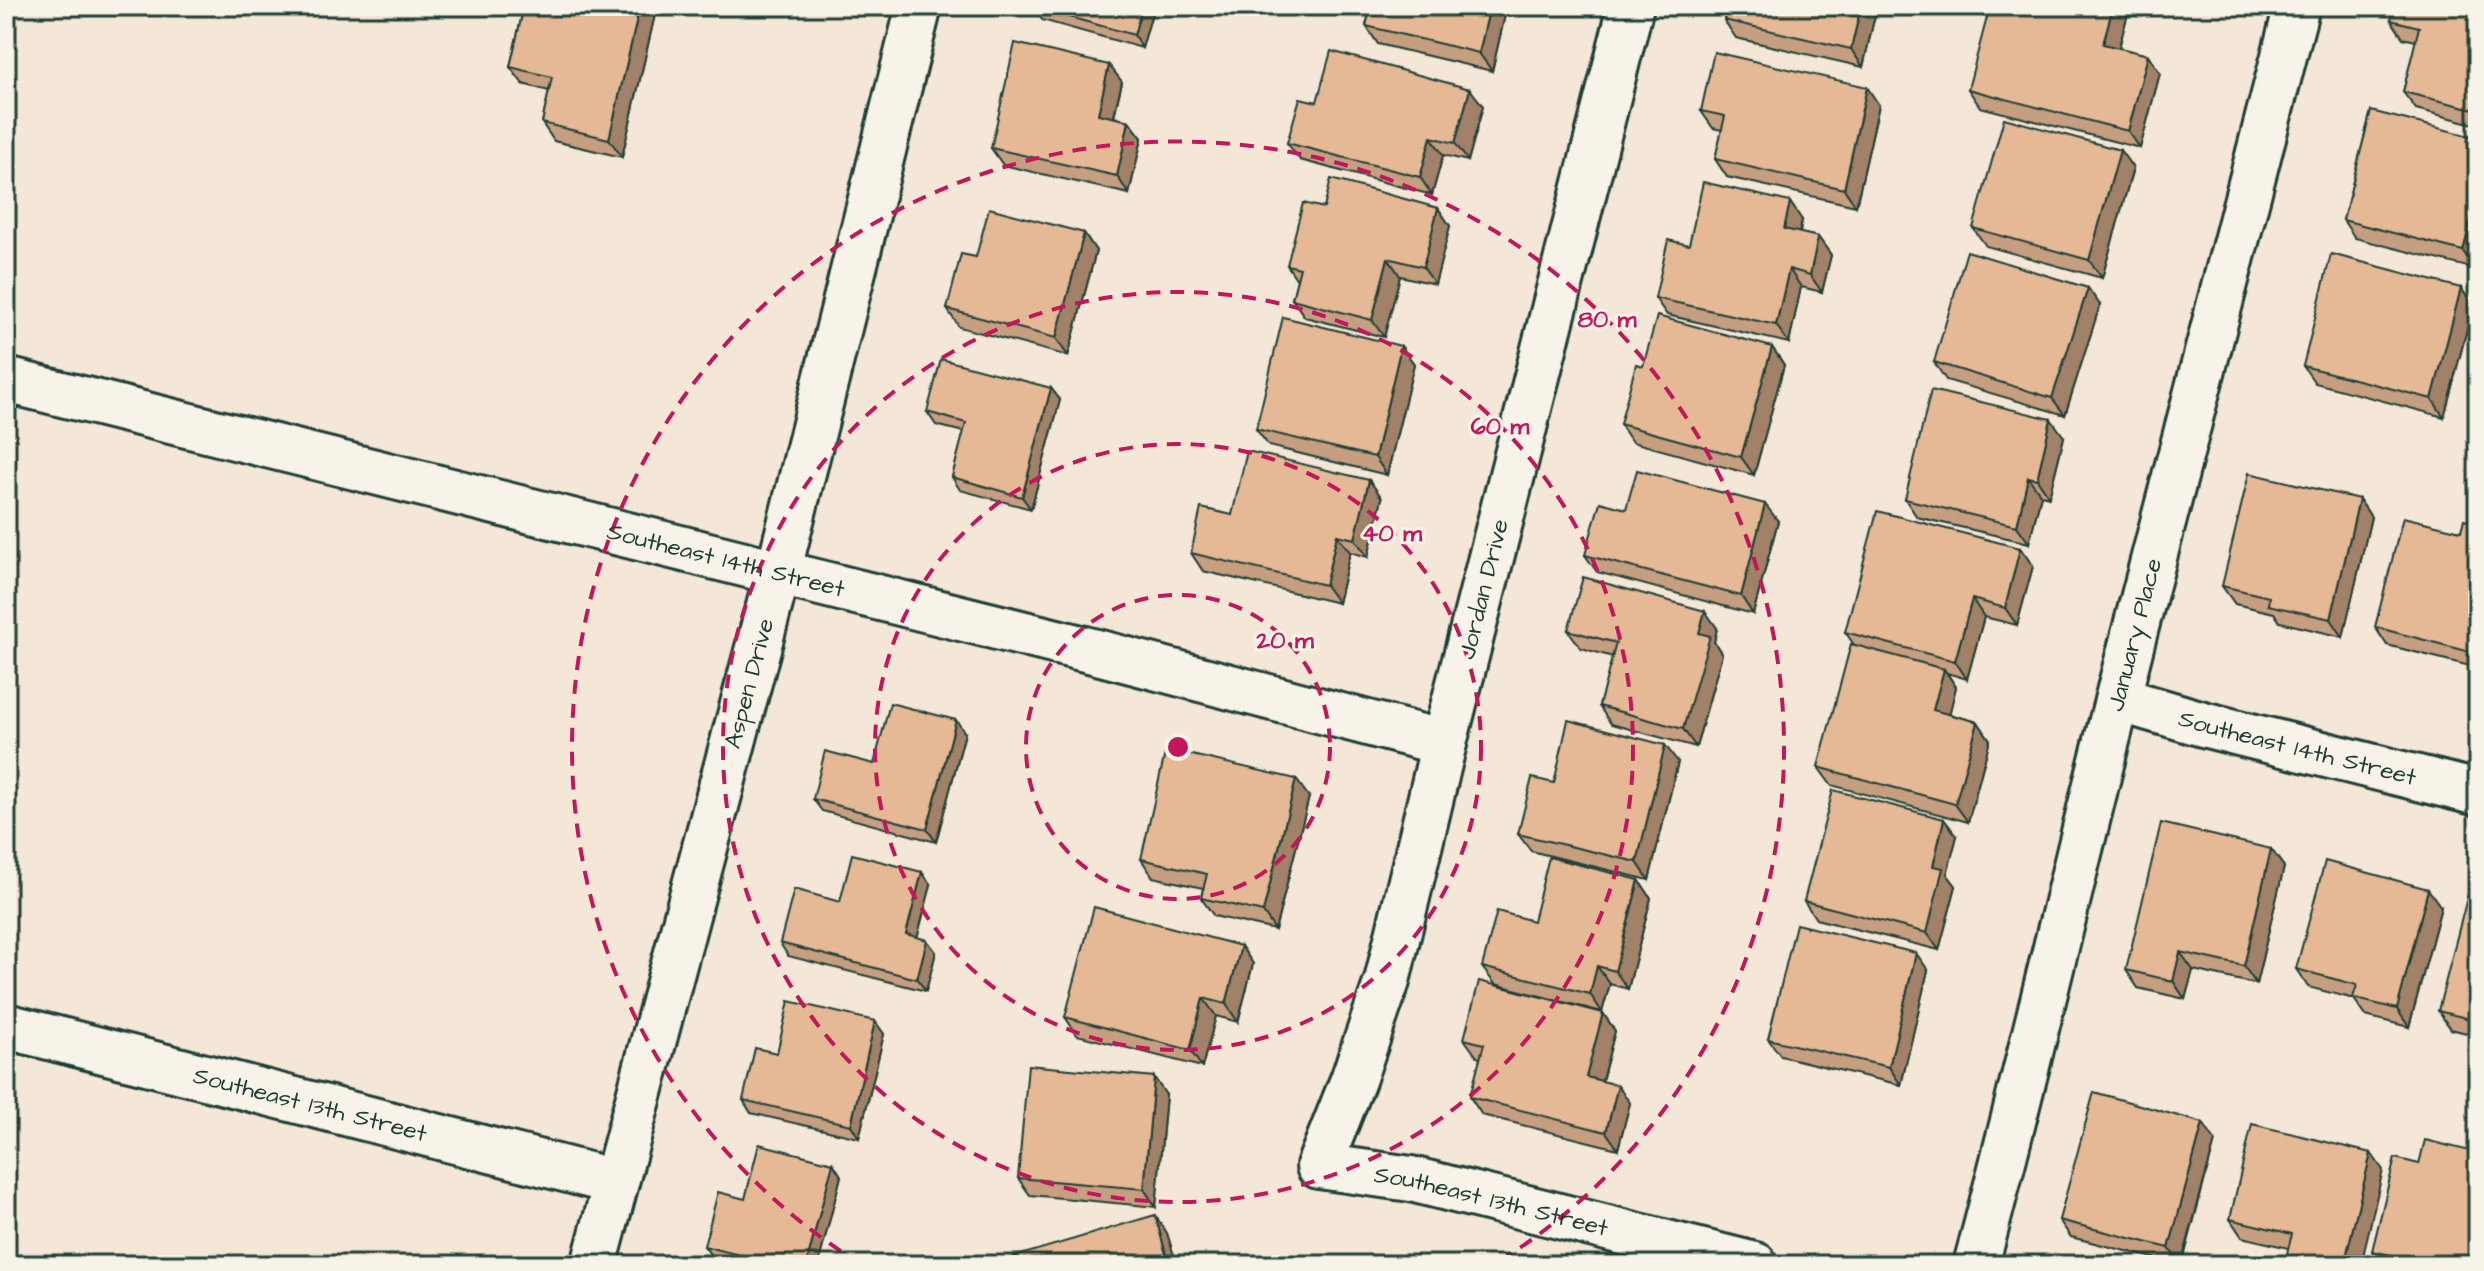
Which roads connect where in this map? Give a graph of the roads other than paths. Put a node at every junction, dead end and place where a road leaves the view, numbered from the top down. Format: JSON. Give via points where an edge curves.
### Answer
{"nodes":[{"id":1,"x":919,"y":6,"type":"edge"},
{"id":2,"x":1631,"y":6,"type":"edge"},
{"id":3,"x":2297,"y":6,"type":"edge"},
{"id":4,"x":6,"y":380,"type":"edge"},
{"id":5,"x":778,"y":573,"type":"junction"},
{"id":6,"x":2118,"y":699,"type":"junction"},
{"id":7,"x":1444,"y":743,"type":"junction"},
{"id":8,"x":2478,"y":793,"type":"edge"},
{"id":9,"x":6,"y":1026,"type":"edge"},
{"id":10,"x":1319,"y":1166,"type":"joint"},
{"id":11,"x":615,"y":1182,"type":"junction"},
{"id":12,"x":594,"y":1265,"type":"edge"},
{"id":13,"x":1755,"y":1265,"type":"edge"},
{"id":14,"x":1976,"y":1265,"type":"edge"}],
"edges":[{"from":1,"to":5,"type":"street","name":"Aspen Drive"},
{"from":2,"to":7,"type":"street","name":"Jordan Drive"},
{"from":3,"to":6,"type":"street","name":"January Place"},
{"from":4,"to":5,"type":"street","name":"Southeast 14th Street"},
{"from":5,"to":7,"type":"street","name":"Southeast 14th Street"},
{"from":5,"to":11,"type":"street","name":"Aspen Drive"},
{"from":6,"to":8,"type":"street","name":"Southeast 14th Street"},
{"from":6,"to":14,"type":"street","name":"January Place"},
{"from":7,"to":10,"type":"street","name":"Jordan Drive","via":[[1387,981]]},
{"from":9,"to":11,"type":"street","name":"Southeast 13th Street"},
{"from":10,"to":13,"type":"street","name":"Southeast 13th Street","via":[[1411,1179]]},
{"from":11,"to":12,"type":"street","name":"Aspen Drive"}]}
